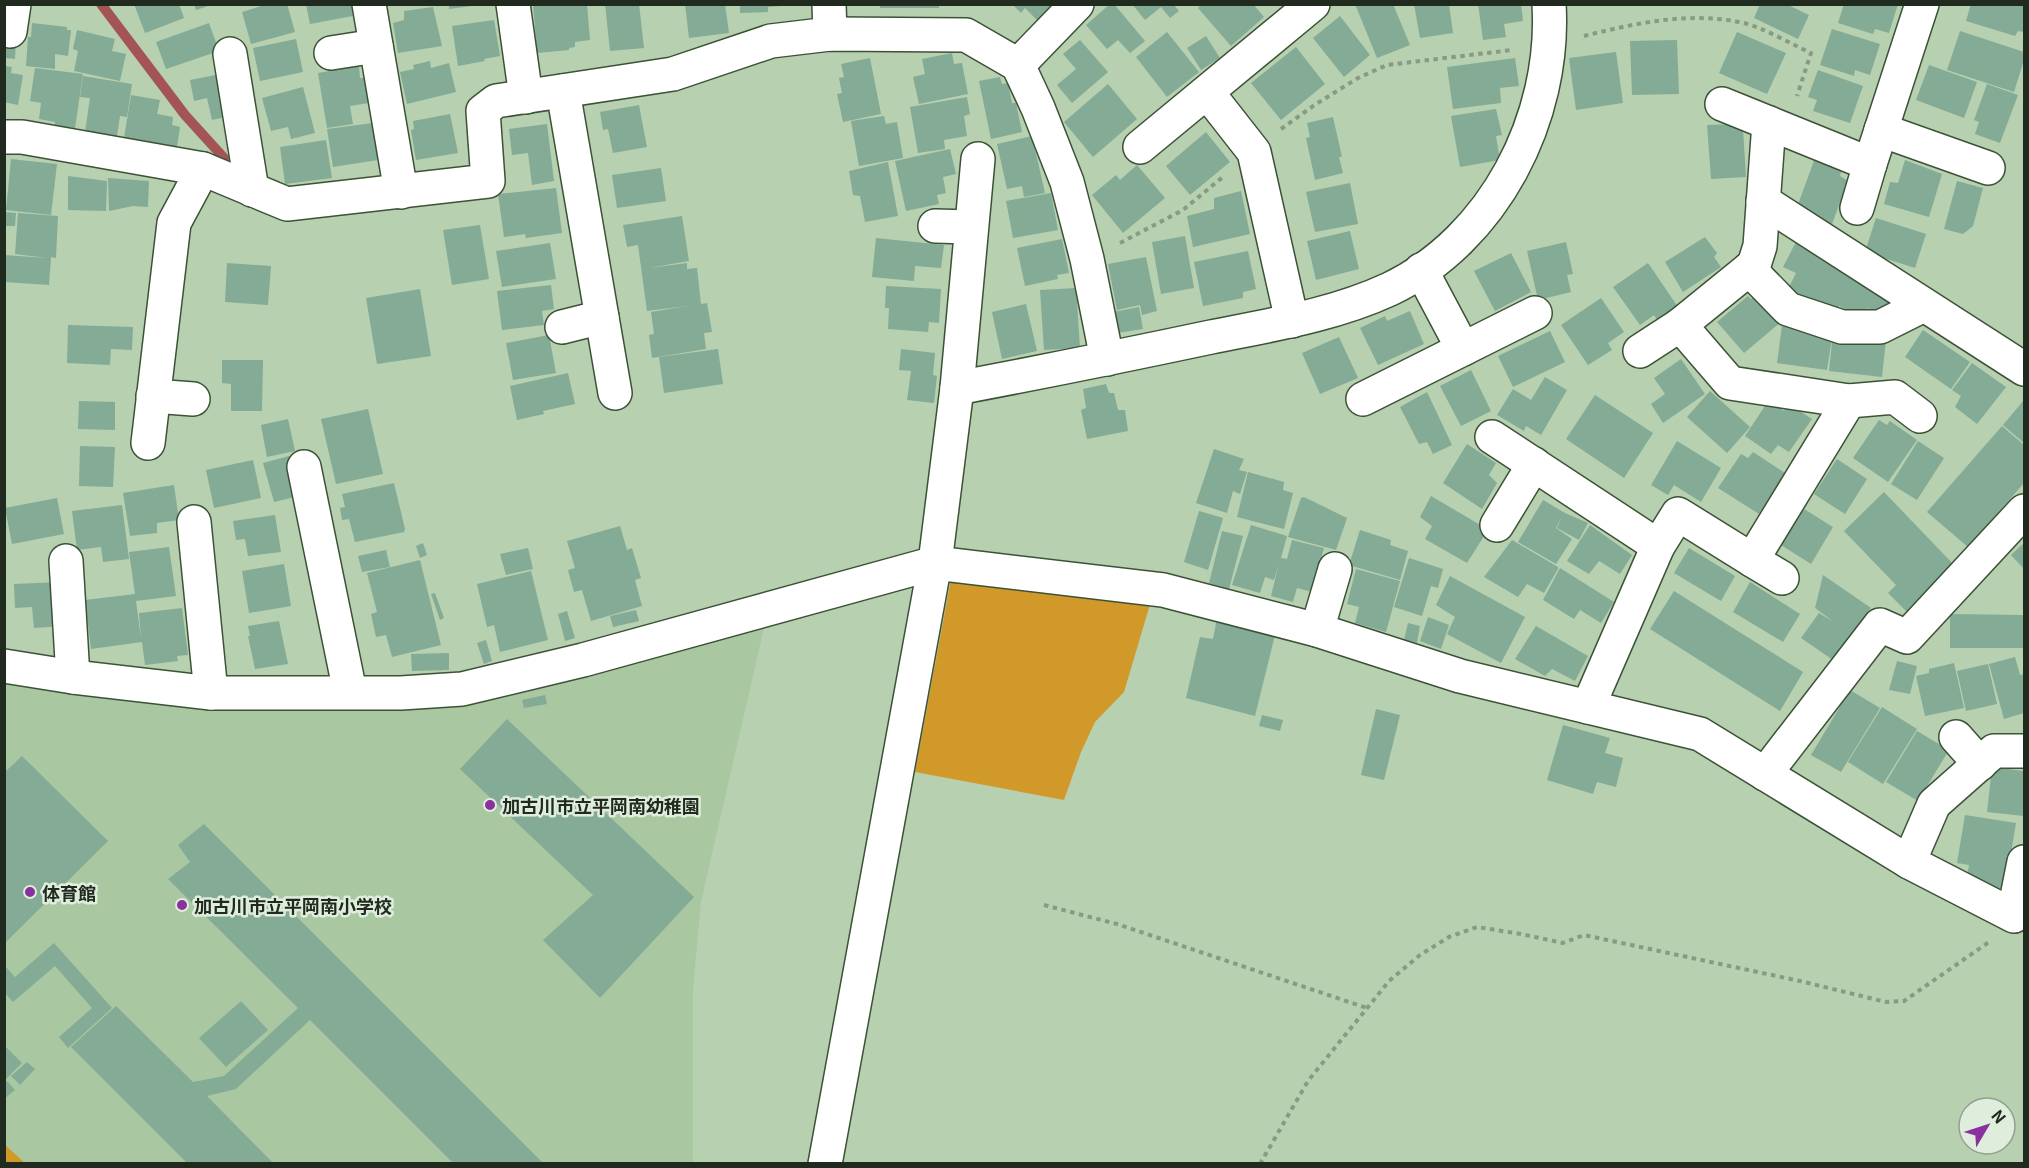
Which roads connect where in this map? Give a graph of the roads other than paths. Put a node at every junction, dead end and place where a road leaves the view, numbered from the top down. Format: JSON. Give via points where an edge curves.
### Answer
{"nodes":[{"id":1,"x":369,"y":4,"type":"edge"},
{"id":2,"x":513,"y":4,"type":"edge"},
{"id":3,"x":1077,"y":4,"type":"edge"},
{"id":4,"x":1313,"y":4,"type":"edge"},
{"id":5,"x":1549,"y":4,"type":"edge"},
{"id":6,"x":1922,"y":4,"type":"edge"},
{"id":7,"x":830,"y":19,"type":"edge"},
{"id":8,"x":376,"y":46,"type":"junction"},
{"id":9,"x":331,"y":53,"type":"dead end"},
{"id":10,"x":230,"y":54,"type":"dead end"},
{"id":11,"x":1018,"y":65,"type":"junction"},
{"id":12,"x":563,"y":91,"type":"junction"},
{"id":13,"x":1207,"y":92,"type":"junction"},
{"id":14,"x":526,"y":97,"type":"junction"},
{"id":15,"x":1722,"y":104,"type":"dead end"},
{"id":16,"x":1769,"y":123,"type":"junction"},
{"id":17,"x":1881,"y":130,"type":"junction"},
{"id":18,"x":4,"y":137,"type":"edge"},
{"id":19,"x":1140,"y":147,"type":"dead end"},
{"id":20,"x":978,"y":159,"type":"dead end"},
{"id":21,"x":1870,"y":164,"type":"junction"},
{"id":22,"x":1988,"y":168,"type":"dead end"},
{"id":23,"x":203,"y":169,"type":"junction"},
{"id":24,"x":252,"y":190,"type":"junction"},
{"id":25,"x":401,"y":192,"type":"junction"},
{"id":26,"x":1763,"y":201,"type":"junction"},
{"id":27,"x":1857,"y":208,"type":"dead end"},
{"id":28,"x":934,"y":226,"type":"dead end"},
{"id":29,"x":971,"y":227,"type":"junction"},
{"id":30,"x":1749,"y":269,"type":"junction"},
{"id":31,"x":1421,"y":270,"type":"junction"},
{"id":32,"x":1924,"y":305,"type":"junction"},
{"id":33,"x":1535,"y":313,"type":"dead end"},
{"id":34,"x":602,"y":317,"type":"junction"},
{"id":35,"x":1292,"y":321,"type":"junction"},
{"id":36,"x":1680,"y":325,"type":"junction"},
{"id":37,"x":562,"y":327,"type":"dead end"},
{"id":38,"x":1463,"y":350,"type":"junction"},
{"id":39,"x":1640,"y":351,"type":"dead end"},
{"id":40,"x":1107,"y":359,"type":"junction"},
{"id":41,"x":2025,"y":369,"type":"edge"},
{"id":42,"x":957,"y":388,"type":"junction"},
{"id":43,"x":615,"y":393,"type":"dead end"},
{"id":44,"x":153,"y":396,"type":"junction"},
{"id":45,"x":193,"y":399,"type":"dead end"},
{"id":46,"x":1363,"y":399,"type":"dead end"},
{"id":47,"x":1849,"y":401,"type":"junction"},
{"id":48,"x":1920,"y":416,"type":"dead end"},
{"id":49,"x":1492,"y":437,"type":"dead end"},
{"id":50,"x":148,"y":443,"type":"dead end"},
{"id":51,"x":1534,"y":464,"type":"junction"},
{"id":52,"x":304,"y":467,"type":"dead end"},
{"id":53,"x":2025,"y":511,"type":"edge"},
{"id":54,"x":194,"y":522,"type":"dead end"},
{"id":55,"x":1497,"y":525,"type":"dead end"},
{"id":56,"x":1658,"y":546,"type":"junction"},
{"id":57,"x":1752,"y":560,"type":"junction"},
{"id":58,"x":66,"y":561,"type":"dead end"},
{"id":59,"x":935,"y":563,"type":"junction"},
{"id":60,"x":1335,"y":569,"type":"dead end"},
{"id":61,"x":1782,"y":578,"type":"dead end"},
{"id":62,"x":1317,"y":630,"type":"junction"},
{"id":63,"x":4,"y":666,"type":"edge"},
{"id":64,"x":73,"y":677,"type":"junction"},
{"id":65,"x":351,"y":692,"type":"junction"},
{"id":66,"x":211,"y":693,"type":"junction"},
{"id":67,"x":1588,"y":707,"type":"junction"},
{"id":68,"x":1956,"y":737,"type":"dead end"},
{"id":69,"x":2025,"y":751,"type":"edge"},
{"id":70,"x":1980,"y":764,"type":"junction"},
{"id":71,"x":1765,"y":774,"type":"junction"},
{"id":72,"x":1909,"y":862,"type":"junction"},
{"id":73,"x":2025,"y":862,"type":"edge"},
{"id":74,"x":2018,"y":910,"type":"edge"},
{"id":75,"x":825,"y":1164,"type":"edge"}],
"edges":[{"from":1,"to":8,"type":"street"},
{"from":2,"to":14,"type":"street"},
{"from":3,"to":11,"type":"street"},
{"from":4,"to":13,"type":"street"},
{"from":5,"to":31,"type":"street","via":[[1543,86],[1512,170],[1472,225]]},
{"from":6,"to":17,"type":"street"},
{"from":7,"to":11,"type":"street","via":[[966,35]]},
{"from":7,"to":12,"type":"street","via":[[672,74]]},
{"from":8,"to":9,"type":"street"},
{"from":8,"to":25,"type":"street"},
{"from":10,"to":24,"type":"street"},
{"from":11,"to":40,"type":"street","via":[[1067,182]]},
{"from":12,"to":14,"type":"street"},
{"from":12,"to":34,"type":"street"},
{"from":13,"to":19,"type":"street"},
{"from":13,"to":35,"type":"street","via":[[1254,152]]},
{"from":14,"to":25,"type":"street","via":[[496,101],[483,111],[488,182]]},
{"from":15,"to":16,"type":"street"},
{"from":16,"to":21,"type":"street"},
{"from":16,"to":26,"type":"street"},
{"from":17,"to":21,"type":"street"},
{"from":17,"to":22,"type":"street"},
{"from":18,"to":23,"type":"street"},
{"from":20,"to":29,"type":"street"},
{"from":21,"to":27,"type":"street"},
{"from":23,"to":24,"type":"street"},
{"from":23,"to":44,"type":"street","via":[[174,223]]},
{"from":24,"to":25,"type":"street","via":[[287,204]]},
{"from":26,"to":30,"type":"street","via":[[1760,246]]},
{"from":26,"to":32,"type":"street"},
{"from":28,"to":29,"type":"street"},
{"from":29,"to":42,"type":"street"},
{"from":30,"to":32,"type":"street","via":[[1788,309],[1842,327],[1880,327]]},
{"from":30,"to":36,"type":"street"},
{"from":31,"to":35,"type":"street","via":[[1357,303]]},
{"from":31,"to":38,"type":"street"},
{"from":32,"to":41,"type":"street"},
{"from":33,"to":38,"type":"street"},
{"from":34,"to":37,"type":"street"},
{"from":34,"to":43,"type":"street"},
{"from":35,"to":40,"type":"street"},
{"from":36,"to":39,"type":"street"},
{"from":36,"to":47,"type":"street","via":[[1730,382]]},
{"from":38,"to":46,"type":"street"},
{"from":40,"to":42,"type":"street"},
{"from":42,"to":59,"type":"street"},
{"from":44,"to":45,"type":"street"},
{"from":44,"to":50,"type":"street"},
{"from":47,"to":48,"type":"street","via":[[1894,397]]},
{"from":47,"to":57,"type":"street"},
{"from":49,"to":51,"type":"street"},
{"from":51,"to":55,"type":"street"},
{"from":51,"to":56,"type":"street"},
{"from":52,"to":65,"type":"street"},
{"from":53,"to":71,"type":"street","via":[[1907,638],[1880,625]]},
{"from":54,"to":66,"type":"street"},
{"from":56,"to":57,"type":"street","via":[[1678,514]]},
{"from":56,"to":67,"type":"street"},
{"from":57,"to":61,"type":"street"},
{"from":58,"to":64,"type":"street"},
{"from":59,"to":62,"type":"street","via":[[1163,590]]},
{"from":59,"to":65,"type":"street","via":[[583,660],[462,689]]},
{"from":59,"to":75,"type":"street"},
{"from":60,"to":62,"type":"street"},
{"from":62,"to":67,"type":"street","via":[[1460,676]]},
{"from":63,"to":64,"type":"street"},
{"from":64,"to":66,"type":"street"},
{"from":65,"to":66,"type":"street"},
{"from":67,"to":71,"type":"street","via":[[1700,734]]},
{"from":68,"to":70,"type":"street"},
{"from":69,"to":70,"type":"street","via":[[1994,751]]},
{"from":70,"to":72,"type":"street","via":[[1934,804]]},
{"from":71,"to":72,"type":"street"},
{"from":72,"to":74,"type":"street"},
{"from":73,"to":74,"type":"street"}]}
